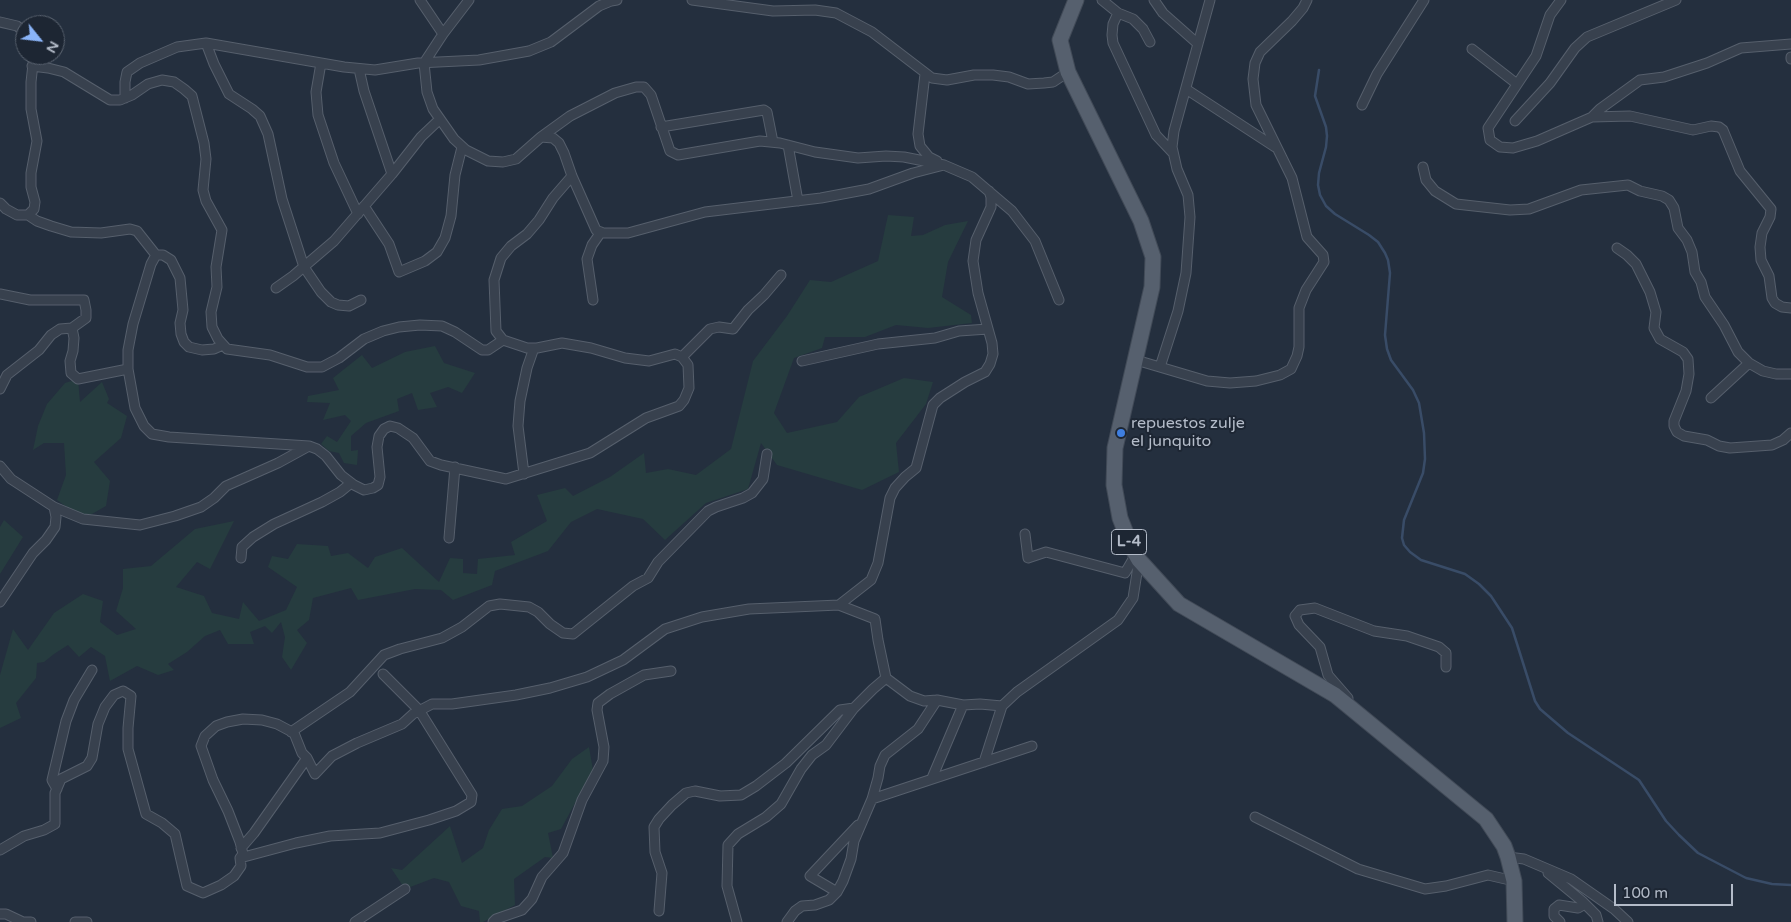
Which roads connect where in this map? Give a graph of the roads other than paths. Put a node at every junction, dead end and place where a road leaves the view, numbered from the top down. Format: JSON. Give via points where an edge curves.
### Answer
{"nodes":[{"id":1,"x":420,"y":0,"type":"edge"},
{"id":2,"x":468,"y":0,"type":"edge"},
{"id":3,"x":617,"y":0,"type":"edge"},
{"id":4,"x":692,"y":0,"type":"edge"},
{"id":5,"x":1102,"y":0,"type":"edge"},
{"id":6,"x":1154,"y":0,"type":"edge"},
{"id":7,"x":1210,"y":0,"type":"edge"},
{"id":8,"x":1307,"y":0,"type":"edge"},
{"id":9,"x":1424,"y":0,"type":"edge"},
{"id":10,"x":1561,"y":0,"type":"edge"},
{"id":11,"x":1676,"y":0,"type":"edge"},
{"id":12,"x":1072,"y":2,"type":"edge"},
{"id":13,"x":758,"y":4,"type":"edge"},
{"id":14,"x":1118,"y":13,"type":"junction"},
{"id":15,"x":0,"y":22,"type":"edge"},
{"id":16,"x":15,"y":26,"type":"edge"},
{"id":17,"x":442,"y":34,"type":"junction"},
{"id":18,"x":1150,"y":42,"type":"dead end"},
{"id":19,"x":206,"y":43,"type":"junction"},
{"id":20,"x":1198,"y":44,"type":"junction"},
{"id":21,"x":1791,"y":44,"type":"edge"},
{"id":22,"x":1472,"y":49,"type":"dead end"},
{"id":23,"x":321,"y":63,"type":"junction"},
{"id":24,"x":424,"y":63,"type":"junction"},
{"id":25,"x":32,"y":66,"type":"joint"},
{"id":26,"x":359,"y":69,"type":"junction"},
{"id":27,"x":1068,"y":72,"type":"junction"},
{"id":28,"x":925,"y":74,"type":"junction"},
{"id":29,"x":1517,"y":84,"type":"junction"},
{"id":30,"x":1186,"y":88,"type":"junction"},
{"id":31,"x":125,"y":98,"type":"junction"},
{"id":32,"x":1362,"y":105,"type":"dead end"},
{"id":33,"x":1592,"y":117,"type":"junction"},
{"id":34,"x":440,"y":119,"type":"junction"},
{"id":35,"x":1515,"y":121,"type":"dead end"},
{"id":36,"x":661,"y":127,"type":"junction"},
{"id":37,"x":541,"y":137,"type":"junction"},
{"id":38,"x":772,"y":142,"type":"junction"},
{"id":39,"x":788,"y":145,"type":"junction"},
{"id":40,"x":462,"y":147,"type":"junction"},
{"id":41,"x":1277,"y":148,"type":"junction"},
{"id":42,"x":1173,"y":153,"type":"junction"},
{"id":43,"x":944,"y":165,"type":"junction"},
{"id":44,"x":1423,"y":167,"type":"dead end"},
{"id":45,"x":392,"y":174,"type":"junction"},
{"id":46,"x":572,"y":176,"type":"junction"},
{"id":47,"x":988,"y":190,"type":"junction"},
{"id":48,"x":798,"y":201,"type":"junction"},
{"id":49,"x":0,"y":203,"type":"edge"},
{"id":50,"x":364,"y":206,"type":"junction"},
{"id":51,"x":358,"y":214,"type":"junction"},
{"id":52,"x":28,"y":215,"type":"junction"},
{"id":53,"x":601,"y":232,"type":"junction"},
{"id":54,"x":1617,"y":248,"type":"dead end"},
{"id":55,"x":156,"y":255,"type":"junction"},
{"id":56,"x":304,"y":267,"type":"junction"},
{"id":57,"x":781,"y":275,"type":"dead end"},
{"id":58,"x":276,"y":288,"type":"dead end"},
{"id":59,"x":0,"y":294,"type":"edge"},
{"id":60,"x":361,"y":300,"type":"dead end"},
{"id":61,"x":593,"y":300,"type":"dead end"},
{"id":62,"x":1059,"y":300,"type":"dead end"},
{"id":63,"x":1791,"y":308,"type":"edge"},
{"id":64,"x":72,"y":328,"type":"junction"},
{"id":65,"x":988,"y":329,"type":"junction"},
{"id":66,"x":502,"y":340,"type":"junction"},
{"id":67,"x":223,"y":345,"type":"junction"},
{"id":68,"x":534,"y":348,"type":"junction"},
{"id":69,"x":682,"y":357,"type":"junction"},
{"id":70,"x":1136,"y":360,"type":"junction"},
{"id":71,"x":802,"y":361,"type":"dead end"},
{"id":72,"x":1749,"y":363,"type":"junction"},
{"id":73,"x":1160,"y":367,"type":"junction"},
{"id":74,"x":128,"y":369,"type":"junction"},
{"id":75,"x":1791,"y":374,"type":"edge"},
{"id":76,"x":4,"y":375,"type":"edge"},
{"id":77,"x":0,"y":389,"type":"edge"},
{"id":78,"x":1711,"y":398,"type":"dead end"},
{"id":79,"x":1791,"y":434,"type":"edge"},
{"id":80,"x":309,"y":446,"type":"junction"},
{"id":81,"x":766,"y":454,"type":"dead end"},
{"id":82,"x":0,"y":466,"type":"edge"},
{"id":83,"x":454,"y":467,"type":"junction"},
{"id":84,"x":524,"y":474,"type":"junction"},
{"id":85,"x":351,"y":483,"type":"junction"},
{"id":86,"x":54,"y":507,"type":"junction"},
{"id":87,"x":1025,"y":534,"type":"dead end"},
{"id":88,"x":449,"y":538,"type":"dead end"},
{"id":89,"x":241,"y":558,"type":"dead end"},
{"id":90,"x":1137,"y":558,"type":"junction"},
{"id":91,"x":0,"y":602,"type":"edge"},
{"id":92,"x":839,"y":606,"type":"junction"},
{"id":93,"x":1446,"y":667,"type":"dead end"},
{"id":94,"x":92,"y":670,"type":"dead end"},
{"id":95,"x":671,"y":671,"type":"dead end"},
{"id":96,"x":384,"y":674,"type":"dead end"},
{"id":97,"x":886,"y":678,"type":"junction"},
{"id":98,"x":937,"y":700,"type":"junction"},
{"id":99,"x":963,"y":705,"type":"junction"},
{"id":100,"x":1002,"y":706,"type":"junction"},
{"id":101,"x":854,"y":708,"type":"junction"},
{"id":102,"x":419,"y":710,"type":"junction"},
{"id":103,"x":1356,"y":713,"type":"junction"},
{"id":104,"x":291,"y":732,"type":"junction"},
{"id":105,"x":1032,"y":746,"type":"dead end"},
{"id":106,"x":307,"y":758,"type":"junction"},
{"id":107,"x":984,"y":762,"type":"junction"},
{"id":108,"x":932,"y":778,"type":"junction"},
{"id":109,"x":57,"y":789,"type":"junction"},
{"id":110,"x":872,"y":799,"type":"junction"},
{"id":111,"x":1255,"y":817,"type":"dead end"},
{"id":112,"x":862,"y":821,"type":"junction"},
{"id":113,"x":241,"y":848,"type":"junction"},
{"id":114,"x":0,"y":850,"type":"edge"},
{"id":115,"x":1508,"y":857,"type":"junction"},
{"id":116,"x":240,"y":858,"type":"junction"},
{"id":117,"x":1540,"y":866,"type":"junction"},
{"id":118,"x":1514,"y":881,"type":"junction"},
{"id":119,"x":405,"y":889,"type":"dead end"},
{"id":120,"x":837,"y":892,"type":"junction"},
{"id":121,"x":1585,"y":904,"type":"junction"},
{"id":122,"x":659,"y":911,"type":"dead end"},
{"id":123,"x":0,"y":914,"type":"edge"},
{"id":124,"x":31,"y":922,"type":"edge"},
{"id":125,"x":75,"y":922,"type":"edge"},
{"id":126,"x":88,"y":922,"type":"edge"},
{"id":127,"x":355,"y":922,"type":"edge"},
{"id":128,"x":493,"y":922,"type":"edge"},
{"id":129,"x":737,"y":922,"type":"edge"},
{"id":130,"x":787,"y":922,"type":"edge"},
{"id":131,"x":1515,"y":922,"type":"edge"},
{"id":132,"x":1560,"y":922,"type":"edge"},
{"id":133,"x":1598,"y":922,"type":"edge"},
{"id":134,"x":1628,"y":922,"type":"edge"}],
"edges":[{"from":1,"to":17,"type":"street"},
{"from":2,"to":17,"type":"street"},
{"from":3,"to":24,"type":"street","via":[[599,6],[551,42],[529,51],[479,60]]},
{"from":4,"to":13,"type":"street"},
{"from":5,"to":14,"type":"street"},
{"from":6,"to":20,"type":"street","via":[[1163,13]]},
{"from":7,"to":20,"type":"street"},
{"from":8,"to":41,"type":"street","via":[[1292,22],[1260,52],[1254,63],[1256,105]]},
{"from":9,"to":32,"type":"street","via":[[1377,74]]},
{"from":10,"to":29,"type":"street","via":[[1550,15],[1536,56]]},
{"from":11,"to":35,"type":"street","via":[[1587,37]]},
{"from":12,"to":27,"type":"main road","number":"L-4","via":[[1060,40]]},
{"from":13,"to":28,"type":"street","via":[[773,11],[836,13],[872,32]]},
{"from":14,"to":18,"type":"street","via":[[1133,19]]},
{"from":14,"to":42,"type":"street","via":[[1112,30],[1113,43],[1156,135]]},
{"from":15,"to":16,"type":"street"},
{"from":17,"to":24,"type":"street"},
{"from":19,"to":23,"type":"street"},
{"from":19,"to":31,"type":"street","via":[[177,47],[140,63],[127,72]]},
{"from":19,"to":56,"type":"street","via":[[229,94],[260,116],[268,134],[282,199]]},
{"from":20,"to":30,"type":"street"},
{"from":21,"to":33,"type":"street","via":[[1742,48],[1664,77],[1640,80]]},
{"from":22,"to":29,"type":"street"},
{"from":23,"to":26,"type":"street"},
{"from":23,"to":51,"type":"street","via":[[316,92],[318,115],[334,163]]},
{"from":24,"to":26,"type":"street"},
{"from":24,"to":34,"type":"street","via":[[427,92]]},
{"from":25,"to":31,"type":"street","via":[[64,72],[110,100]]},
{"from":25,"to":52,"type":"street","via":[[31,109],[37,141],[30,173],[35,202]]},
{"from":26,"to":45,"type":"street"},
{"from":27,"to":28,"type":"street","via":[[1053,82],[1028,84],[1009,77],[974,75],[947,80]]},
{"from":27,"to":70,"type":"main road","number":"L-4","via":[[1142,221],[1154,257],[1152,288]]},
{"from":28,"to":43,"type":"street","via":[[918,134],[920,146],[929,157]]},
{"from":29,"to":33,"type":"street","via":[[1488,128],[1490,140],[1500,147],[1513,148],[1537,141]]},
{"from":30,"to":41,"type":"street"},
{"from":30,"to":42,"type":"street","via":[[1174,131]]},
{"from":31,"to":67,"type":"street","via":[[148,84],[162,80],[174,82],[192,96],[206,159],[203,190],[222,230],[216,267],[217,287],[211,312],[212,327]]},
{"from":33,"to":63,"type":"street","via":[[1630,116],[1693,130],[1711,126],[1723,130],[1740,171],[1771,209],[1762,234],[1761,260],[1769,276],[1775,303]]},
{"from":34,"to":40,"type":"street"},
{"from":34,"to":45,"type":"street","via":[[421,136]]},
{"from":36,"to":37,"type":"street","via":[[651,95],[644,87],[636,87],[615,93],[577,112]]},
{"from":36,"to":38,"type":"street","via":[[670,151],[678,155],[760,141]]},
{"from":36,"to":38,"type":"street","via":[[764,110]]},
{"from":37,"to":40,"type":"street","via":[[516,159],[503,162],[477,157]]},
{"from":37,"to":46,"type":"street","via":[[553,138],[559,143]]},
{"from":38,"to":39,"type":"street"},
{"from":39,"to":43,"type":"street","via":[[858,158],[904,157]]},
{"from":39,"to":48,"type":"street"},
{"from":40,"to":50,"type":"street","via":[[445,238],[437,252],[424,261],[399,272],[389,244]]},
{"from":41,"to":73,"type":"street","via":[[1292,178],[1307,237],[1323,255],[1324,262],[1299,308],[1299,346],[1294,363],[1280,375],[1230,383],[1206,381]]},
{"from":42,"to":73,"type":"street","via":[[1188,195],[1190,217],[1186,273]]},
{"from":43,"to":47,"type":"street","via":[[972,177]]},
{"from":43,"to":48,"type":"street","via":[[869,188]]},
{"from":44,"to":72,"type":"street","via":[[1426,180],[1435,191],[1456,204],[1528,209],[1581,190],[1628,185],[1669,200],[1678,228],[1692,252],[1695,272],[1705,297],[1738,352]]},
{"from":45,"to":50,"type":"street"},
{"from":46,"to":53,"type":"street","via":[[596,230]]},
{"from":46,"to":66,"type":"street","via":[[527,234],[501,258],[494,280],[494,293],[496,331]]},
{"from":47,"to":62,"type":"street","via":[[1012,211],[1034,241]]},
{"from":47,"to":65,"type":"street","via":[[991,207],[976,240],[973,261]]},
{"from":48,"to":53,"type":"street","via":[[705,212],[628,232]]},
{"from":49,"to":52,"type":"street","via":[[17,214]]},
{"from":50,"to":51,"type":"street"},
{"from":51,"to":56,"type":"street"},
{"from":52,"to":55,"type":"street","via":[[72,232],[138,230]]},
{"from":53,"to":61,"type":"street","via":[[587,259]]},
{"from":54,"to":79,"type":"street","via":[[1636,264],[1650,292],[1656,312],[1654,328],[1660,339],[1683,352],[1688,359],[1686,391],[1674,426],[1677,432],[1730,448],[1772,445]]},
{"from":55,"to":67,"type":"street","via":[[164,255],[171,260],[180,278],[184,310],[180,323],[184,342],[189,347],[202,350]]},
{"from":55,"to":74,"type":"street","via":[[133,324]]},
{"from":56,"to":58,"type":"street"},
{"from":56,"to":60,"type":"street","via":[[331,302],[349,306]]},
{"from":57,"to":69,"type":"street","via":[[733,329],[710,329]]},
{"from":59,"to":64,"type":"street","via":[[30,300],[84,300],[86,318]]},
{"from":64,"to":74,"type":"street","via":[[71,373],[78,379]]},
{"from":64,"to":76,"type":"street","via":[[60,329],[51,335],[39,350]]},
{"from":65,"to":71,"type":"street","via":[[878,344]]},
{"from":65,"to":92,"type":"street","via":[[993,354],[990,364],[985,372],[933,405],[916,468],[895,488],[890,498],[878,563],[871,580]]},
{"from":66,"to":67,"type":"street","via":[[488,350],[482,350],[442,326],[399,328],[364,339],[322,367],[306,367],[270,355],[227,349]]},
{"from":66,"to":68,"type":"street"},
{"from":68,"to":69,"type":"street","via":[[562,343],[625,358],[649,360],[675,354]]},
{"from":68,"to":84,"type":"street","via":[[520,401],[518,426]]},
{"from":69,"to":84,"type":"street","via":[[688,365],[689,388],[679,406],[646,418],[590,453]]},
{"from":70,"to":73,"type":"street"},
{"from":70,"to":90,"type":"main road","number":"L-4","via":[[1115,448],[1114,485],[1120,518]]},
{"from":72,"to":75,"type":"street","via":[[1763,371]]},
{"from":72,"to":78,"type":"street"},
{"from":74,"to":80,"type":"street","via":[[135,408],[152,434]]},
{"from":76,"to":77,"type":"street"},
{"from":80,"to":85,"type":"street","via":[[326,456]]},
{"from":80,"to":86,"type":"street","via":[[226,486],[201,507],[149,523],[140,525],[84,519]]},
{"from":81,"to":104,"type":"street","via":[[763,479],[752,492],[708,511],[658,562],[648,578],[632,586],[573,634],[550,624],[530,607],[489,606],[442,638],[384,655],[350,692]]},
{"from":82,"to":86,"type":"street","via":[[11,479]]},
{"from":83,"to":84,"type":"street","via":[[506,479]]},
{"from":83,"to":85,"type":"street","via":[[430,461],[414,438],[390,426],[379,436],[378,485],[364,490]]},
{"from":83,"to":88,"type":"street"},
{"from":85,"to":89,"type":"street","via":[[322,502],[253,537],[242,547]]},
{"from":86,"to":91,"type":"street","via":[[55,527]]},
{"from":87,"to":90,"type":"street","via":[[1028,558],[1046,552],[1126,573]]},
{"from":90,"to":100,"type":"street","via":[[1133,598],[1118,620]]},
{"from":90,"to":103,"type":"main road","number":"L-4","via":[[1179,604],[1335,695]]},
{"from":92,"to":97,"type":"street","via":[[875,619]]},
{"from":92,"to":102,"type":"street","via":[[749,609],[702,617],[666,629],[623,660],[587,677],[516,695],[432,704]]},
{"from":93,"to":103,"type":"street","via":[[1446,653],[1440,647],[1407,636],[1374,631],[1315,608],[1300,610],[1295,616],[1299,625],[1320,647],[1328,675],[1349,699]]},
{"from":94,"to":109,"type":"street","via":[[66,721],[52,780]]},
{"from":95,"to":128,"type":"street","via":[[644,675],[598,704],[604,747],[602,761],[582,800],[563,853],[542,877],[532,899],[522,910]]},
{"from":96,"to":102,"type":"street"},
{"from":97,"to":98,"type":"street","via":[[910,696],[924,701]]},
{"from":97,"to":101,"type":"street"},
{"from":98,"to":99,"type":"street"},
{"from":98,"to":110,"type":"street","via":[[918,729],[885,755]]},
{"from":99,"to":100,"type":"street"},
{"from":99,"to":108,"type":"street"},
{"from":100,"to":107,"type":"street"},
{"from":101,"to":122,"type":"street","via":[[840,710],[786,763],[741,795],[720,796],[695,791],[686,793],[672,805],[654,827],[655,852],[662,873]]},
{"from":101,"to":129,"type":"street","via":[[826,745],[812,754],[801,768],[781,804],[738,834],[728,845],[727,886]]},
{"from":102,"to":106,"type":"street","via":[[402,724],[332,756],[314,774]]},
{"from":102,"to":116,"type":"street","via":[[472,795],[471,802],[456,811],[380,833],[330,836]]},
{"from":103,"to":115,"type":"main road","number":"L-4","via":[[1486,819]]},
{"from":104,"to":106,"type":"street"},
{"from":104,"to":113,"type":"street","via":[[277,724],[244,719],[216,726],[205,736],[202,753]]},
{"from":105,"to":107,"type":"street"},
{"from":106,"to":113,"type":"street"},
{"from":107,"to":108,"type":"street"},
{"from":108,"to":110,"type":"street"},
{"from":109,"to":114,"type":"street","via":[[55,824]]},
{"from":109,"to":116,"type":"street","via":[[61,779],[87,766],[105,707],[114,695],[123,691],[131,696],[128,749],[142,803],[146,814],[175,834],[187,886],[202,893],[220,885],[234,876],[241,866]]},
{"from":110,"to":112,"type":"street"},
{"from":111,"to":118,"type":"street","via":[[1358,870],[1426,889],[1488,875]]},
{"from":112,"to":120,"type":"street"},
{"from":112,"to":120,"type":"street","via":[[810,876]]},
{"from":113,"to":116,"type":"street","via":[[243,854]]},
{"from":115,"to":117,"type":"street"},
{"from":115,"to":118,"type":"main road","number":"L-4"},
{"from":117,"to":121,"type":"street"},
{"from":117,"to":134,"type":"street","via":[[1571,880]]},
{"from":118,"to":131,"type":"main road","number":"L-4"},
{"from":119,"to":127,"type":"street"},
{"from":120,"to":130,"type":"street","via":[[829,900],[802,906]]},
{"from":121,"to":132,"type":"street","via":[[1578,908],[1559,905],[1554,909],[1554,916]]},
{"from":121,"to":133,"type":"street"},
{"from":123,"to":124,"type":"street"},
{"from":125,"to":126,"type":"street"}]}
